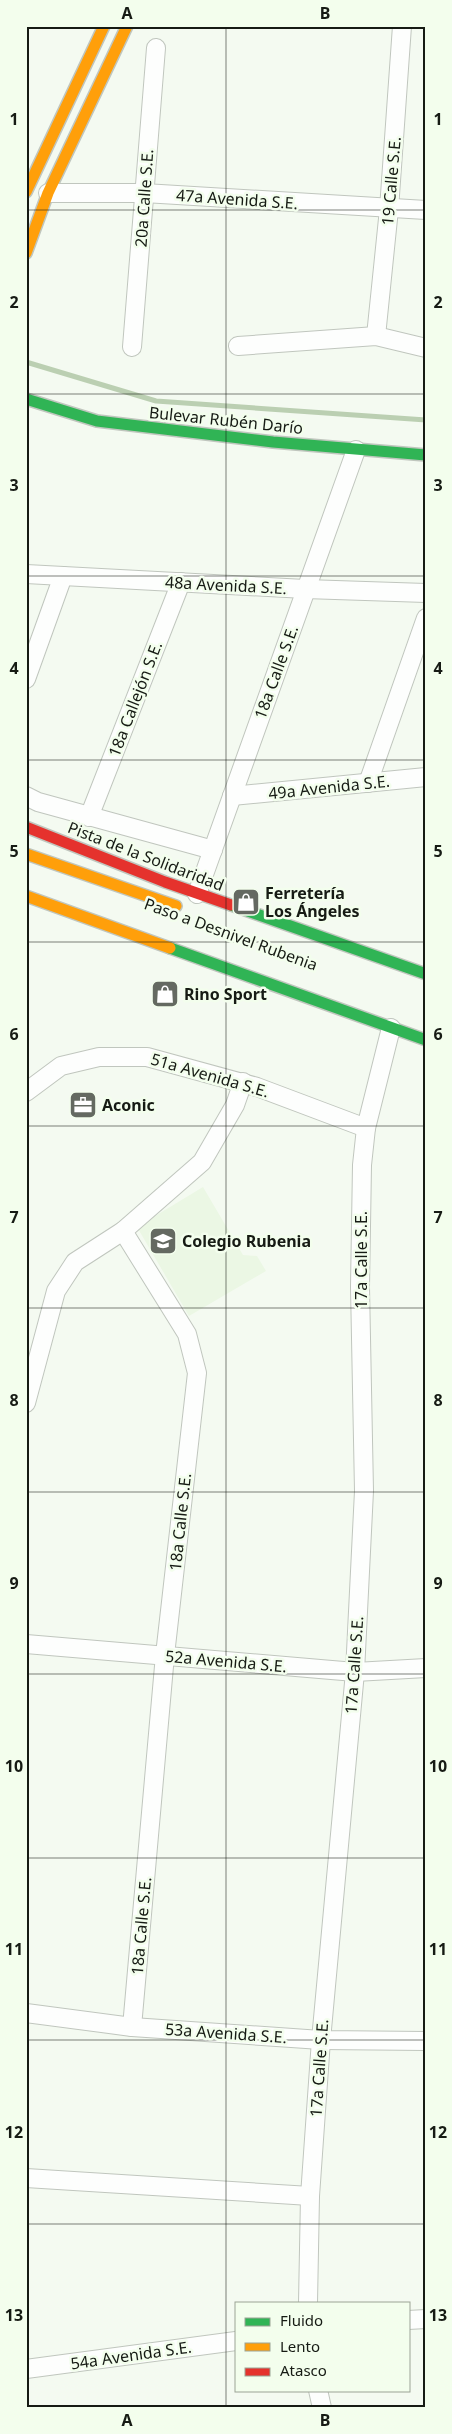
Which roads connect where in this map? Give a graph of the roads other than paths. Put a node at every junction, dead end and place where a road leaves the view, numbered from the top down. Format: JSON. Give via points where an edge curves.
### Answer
{"nodes":[{"id":1,"x":104,"y":26,"type":"edge"},
{"id":2,"x":127,"y":26,"type":"edge"},
{"id":3,"x":402,"y":26,"type":"edge"},
{"id":4,"x":156,"y":48,"type":"dead end"},
{"id":5,"x":28,"y":183,"type":"edge"},
{"id":6,"x":48,"y":193,"type":"junction"},
{"id":7,"x":144,"y":193,"type":"junction"},
{"id":8,"x":389,"y":208,"type":"junction"},
{"id":9,"x":426,"y":210,"type":"edge"},
{"id":10,"x":26,"y":253,"type":"edge"},
{"id":11,"x":376,"y":336,"type":"junction"},
{"id":12,"x":238,"y":346,"type":"dead end"},
{"id":13,"x":132,"y":347,"type":"dead end"},
{"id":14,"x":426,"y":348,"type":"edge"},
{"id":15,"x":26,"y":399,"type":"edge"},
{"id":16,"x":356,"y":450,"type":"junction"},
{"id":17,"x":426,"y":455,"type":"edge"},
{"id":18,"x":26,"y":574,"type":"edge"},
{"id":19,"x":63,"y":576,"type":"junction"},
{"id":20,"x":181,"y":582,"type":"junction"},
{"id":21,"x":306,"y":589,"type":"junction"},
{"id":22,"x":426,"y":593,"type":"edge"},
{"id":23,"x":426,"y":618,"type":"edge"},
{"id":24,"x":26,"y":679,"type":"edge"},
{"id":25,"x":426,"y":777,"type":"edge"},
{"id":26,"x":368,"y":784,"type":"junction"},
{"id":27,"x":26,"y":796,"type":"edge"},
{"id":28,"x":232,"y":796,"type":"junction"},
{"id":29,"x":89,"y":816,"type":"junction"},
{"id":30,"x":26,"y":827,"type":"edge"},
{"id":31,"x":213,"y":850,"type":"junction"},
{"id":32,"x":26,"y":854,"type":"edge"},
{"id":33,"x":198,"y":894,"type":"junction"},
{"id":34,"x":26,"y":896,"type":"edge"},
{"id":35,"x":186,"y":910,"type":"dead end"},
{"id":36,"x":426,"y":974,"type":"edge"},
{"id":37,"x":391,"y":1028,"type":"junction"},
{"id":38,"x":426,"y":1040,"type":"edge"},
{"id":39,"x":243,"y":1082,"type":"junction"},
{"id":40,"x":26,"y":1092,"type":"edge"},
{"id":41,"x":366,"y":1128,"type":"junction"},
{"id":42,"x":123,"y":1231,"type":"junction"},
{"id":43,"x":26,"y":1403,"type":"edge"},
{"id":44,"x":26,"y":1644,"type":"edge"},
{"id":45,"x":165,"y":1655,"type":"junction"},
{"id":46,"x":426,"y":1668,"type":"edge"},
{"id":47,"x":355,"y":1672,"type":"junction"},
{"id":48,"x":26,"y":2013,"type":"edge"},
{"id":49,"x":132,"y":2027,"type":"junction"},
{"id":50,"x":320,"y":2040,"type":"junction"},
{"id":51,"x":426,"y":2041,"type":"edge"},
{"id":52,"x":26,"y":2178,"type":"edge"},
{"id":53,"x":310,"y":2196,"type":"junction"},
{"id":54,"x":308,"y":2302,"type":"edge"},
{"id":55,"x":426,"y":2319,"type":"edge"},
{"id":56,"x":410,"y":2320,"type":"edge"},
{"id":57,"x":235,"y":2341,"type":"edge"},
{"id":58,"x":26,"y":2369,"type":"edge"},
{"id":59,"x":318,"y":2392,"type":"edge"},
{"id":60,"x":322,"y":2408,"type":"edge"}],
"edges":[{"from":1,"to":5,"type":"main road"},
{"from":2,"to":6,"type":"main road"},
{"from":3,"to":8,"type":"street","name":"19 Calle S.E."},
{"from":4,"to":7,"type":"street","name":"20a Calle S.E."},
{"from":6,"to":7,"type":"street","name":"47a Avenida S.E."},
{"from":6,"to":10,"type":"main road"},
{"from":7,"to":8,"type":"street","name":"47a Avenida S.E."},
{"from":7,"to":13,"type":"street","name":"20a Calle S.E."},
{"from":8,"to":9,"type":"street","name":"47a Avenida S.E."},
{"from":8,"to":11,"type":"street","name":"19 Calle S.E."},
{"from":11,"to":12,"type":"street"},
{"from":11,"to":14,"type":"street"},
{"from":15,"to":16,"type":"main road","name":"Bulevar Rubén Darío","via":[[97,421]]},
{"from":16,"to":17,"type":"main road","name":"Bulevar Rubén Darío"},
{"from":16,"to":21,"type":"street","name":"18a Calle S.E."},
{"from":18,"to":19,"type":"street","name":"48a Avenida S.E."},
{"from":19,"to":20,"type":"street","name":"48a Avenida S.E."},
{"from":19,"to":24,"type":"street"},
{"from":20,"to":21,"type":"street","name":"48a Avenida S.E."},
{"from":20,"to":29,"type":"street","name":"18a Callejón S.E."},
{"from":21,"to":22,"type":"street","name":"48a Avenida S.E."},
{"from":21,"to":28,"type":"street","name":"18a Calle S.E."},
{"from":23,"to":26,"type":"street"},
{"from":25,"to":26,"type":"street","name":"49a Avenida S.E."},
{"from":26,"to":28,"type":"street","name":"49a Avenida S.E."},
{"from":27,"to":29,"type":"street"},
{"from":28,"to":31,"type":"street","name":"18a Calle S.E."},
{"from":29,"to":31,"type":"street"},
{"from":30,"to":33,"type":"main road","name":"Pista de la Solidaridad"},
{"from":31,"to":33,"type":"street","name":"18a Calle S.E."},
{"from":32,"to":35,"type":"main road","name":"Paso a Desnivel Rubenia"},
{"from":33,"to":36,"type":"main road","name":"Pista de la Solidaridad"},
{"from":34,"to":37,"type":"main road"},
{"from":37,"to":38,"type":"main road"},
{"from":37,"to":41,"type":"street","name":"17a Calle S.E."},
{"from":39,"to":40,"type":"street","name":"51a Avenida S.E.","via":[[147,1057],[99,1057],[61,1066]]},
{"from":39,"to":41,"type":"street","name":"51a Avenida S.E."},
{"from":39,"to":42,"type":"street","via":[[235,1105],[202,1162]]},
{"from":41,"to":47,"type":"street","name":"17a Calle S.E.","via":[[362,1165],[360,1287],[364,1490]]},
{"from":42,"to":43,"type":"street","via":[[76,1262],[56,1291]]},
{"from":42,"to":45,"type":"street","name":"18a Calle S.E.","via":[[187,1334],[197,1373]]},
{"from":44,"to":45,"type":"street","name":"52a Avenida S.E."},
{"from":45,"to":47,"type":"street","name":"52a Avenida S.E."},
{"from":45,"to":49,"type":"street","name":"18a Calle S.E."},
{"from":46,"to":47,"type":"street","name":"52a Avenida S.E."},
{"from":47,"to":50,"type":"street","name":"17a Calle S.E."},
{"from":48,"to":49,"type":"street","name":"53a Avenida S.E."},
{"from":49,"to":50,"type":"street","name":"53a Avenida S.E."},
{"from":50,"to":51,"type":"street","name":"53a Avenida S.E."},
{"from":50,"to":53,"type":"street","name":"17a Calle S.E."},
{"from":52,"to":53,"type":"street"},
{"from":53,"to":54,"type":"street","name":"17a Calle S.E."},
{"from":55,"to":56,"type":"street"},
{"from":57,"to":58,"type":"street","name":"54a Avenida S.E."},
{"from":59,"to":60,"type":"street"}]}
